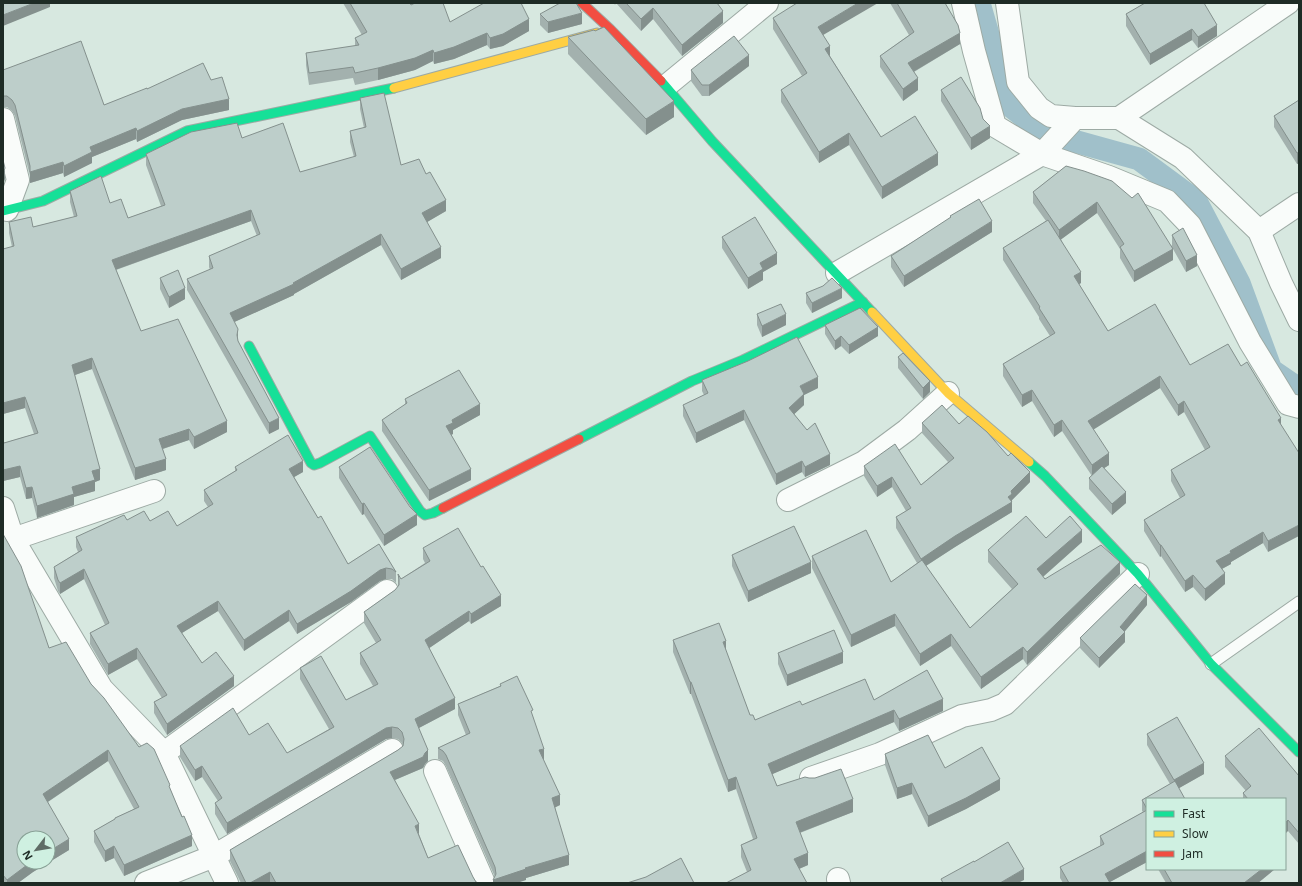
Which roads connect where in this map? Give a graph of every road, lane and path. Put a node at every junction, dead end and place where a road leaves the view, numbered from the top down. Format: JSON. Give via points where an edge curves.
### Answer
{"nodes":[{"id":1,"x":582,"y":3,"type":"edge"},
{"id":2,"x":767,"y":3,"type":"edge"},
{"id":3,"x":963,"y":3,"type":"edge"},
{"id":4,"x":1288,"y":3,"type":"edge"},
{"id":5,"x":1009,"y":4,"type":"edge"},
{"id":6,"x":610,"y":29,"type":"junction"},
{"id":7,"x":666,"y":86,"type":"junction"},
{"id":8,"x":1075,"y":118,"type":"junction"},
{"id":9,"x":1119,"y":118,"type":"junction"},
{"id":10,"x":3,"y":119,"type":"edge"},
{"id":11,"x":1042,"y":154,"type":"junction"},
{"id":12,"x":1299,"y":204,"type":"edge"},
{"id":13,"x":5,"y":211,"type":"edge"},
{"id":14,"x":1259,"y":232,"type":"junction"},
{"id":15,"x":837,"y":274,"type":"junction"},
{"id":16,"x":863,"y":302,"type":"junction"},
{"id":17,"x":1299,"y":320,"type":"edge"},
{"id":18,"x":249,"y":346,"type":"dead end"},
{"id":19,"x":948,"y":393,"type":"junction"},
{"id":20,"x":1299,"y":407,"type":"edge"},
{"id":21,"x":154,"y":491,"type":"dead end"},
{"id":22,"x":788,"y":500,"type":"dead end"},
{"id":23,"x":3,"y":508,"type":"edge"},
{"id":24,"x":13,"y":539,"type":"junction"},
{"id":25,"x":1138,"y":574,"type":"junction"},
{"id":26,"x":387,"y":591,"type":"dead end"},
{"id":27,"x":1299,"y":602,"type":"edge"},
{"id":28,"x":1211,"y":664,"type":"junction"},
{"id":29,"x":392,"y":750,"type":"dead end"},
{"id":30,"x":1299,"y":752,"type":"edge"},
{"id":31,"x":164,"y":753,"type":"junction"},
{"id":32,"x":435,"y":771,"type":"dead end"},
{"id":33,"x":811,"y":778,"type":"edge"},
{"id":34,"x":214,"y":856,"type":"junction"},
{"id":35,"x":146,"y":883,"type":"edge"},
{"id":36,"x":227,"y":883,"type":"edge"},
{"id":37,"x":484,"y":883,"type":"edge"}],
"edges":[{"from":1,"to":6,"type":"street"},
{"from":2,"to":7,"type":"street"},
{"from":3,"to":11,"type":"street","via":[[995,126]]},
{"from":4,"to":9,"type":"street"},
{"from":5,"to":8,"type":"street","via":[[1018,82],[1039,108],[1051,116]]},
{"from":6,"to":7,"type":"street"},
{"from":6,"to":13,"type":"street","via":[[381,92],[187,131],[43,201]]},
{"from":7,"to":15,"type":"street","via":[[712,141]]},
{"from":8,"to":9,"type":"street"},
{"from":8,"to":11,"type":"street"},
{"from":9,"to":14,"type":"street","via":[[1182,158]]},
{"from":10,"to":13,"type":"street","via":[[18,180]]},
{"from":11,"to":15,"type":"street"},
{"from":11,"to":20,"type":"street","via":[[1109,177],[1167,201],[1190,225],[1250,342],[1288,404]]},
{"from":12,"to":14,"type":"street"},
{"from":14,"to":17,"type":"street"},
{"from":15,"to":16,"type":"street"},
{"from":16,"to":18,"type":"street","via":[[743,360],[692,381],[425,515],[370,436],[320,463],[311,463]]},
{"from":16,"to":19,"type":"street"},
{"from":19,"to":22,"type":"street","via":[[907,430],[864,462]]},
{"from":19,"to":25,"type":"street","via":[[1045,476]]},
{"from":21,"to":24,"type":"street"},
{"from":23,"to":24,"type":"street"},
{"from":24,"to":31,"type":"street","via":[[102,688]]},
{"from":25,"to":28,"type":"street"},
{"from":25,"to":33,"type":"street","via":[[1005,704],[991,710],[962,716],[880,754]]},
{"from":26,"to":31,"type":"street"},
{"from":27,"to":28,"type":"lane"},
{"from":28,"to":30,"type":"street"},
{"from":29,"to":34,"type":"street"},
{"from":31,"to":34,"type":"street"},
{"from":32,"to":37,"type":"street"},
{"from":34,"to":35,"type":"street"},
{"from":34,"to":36,"type":"street"}]}
